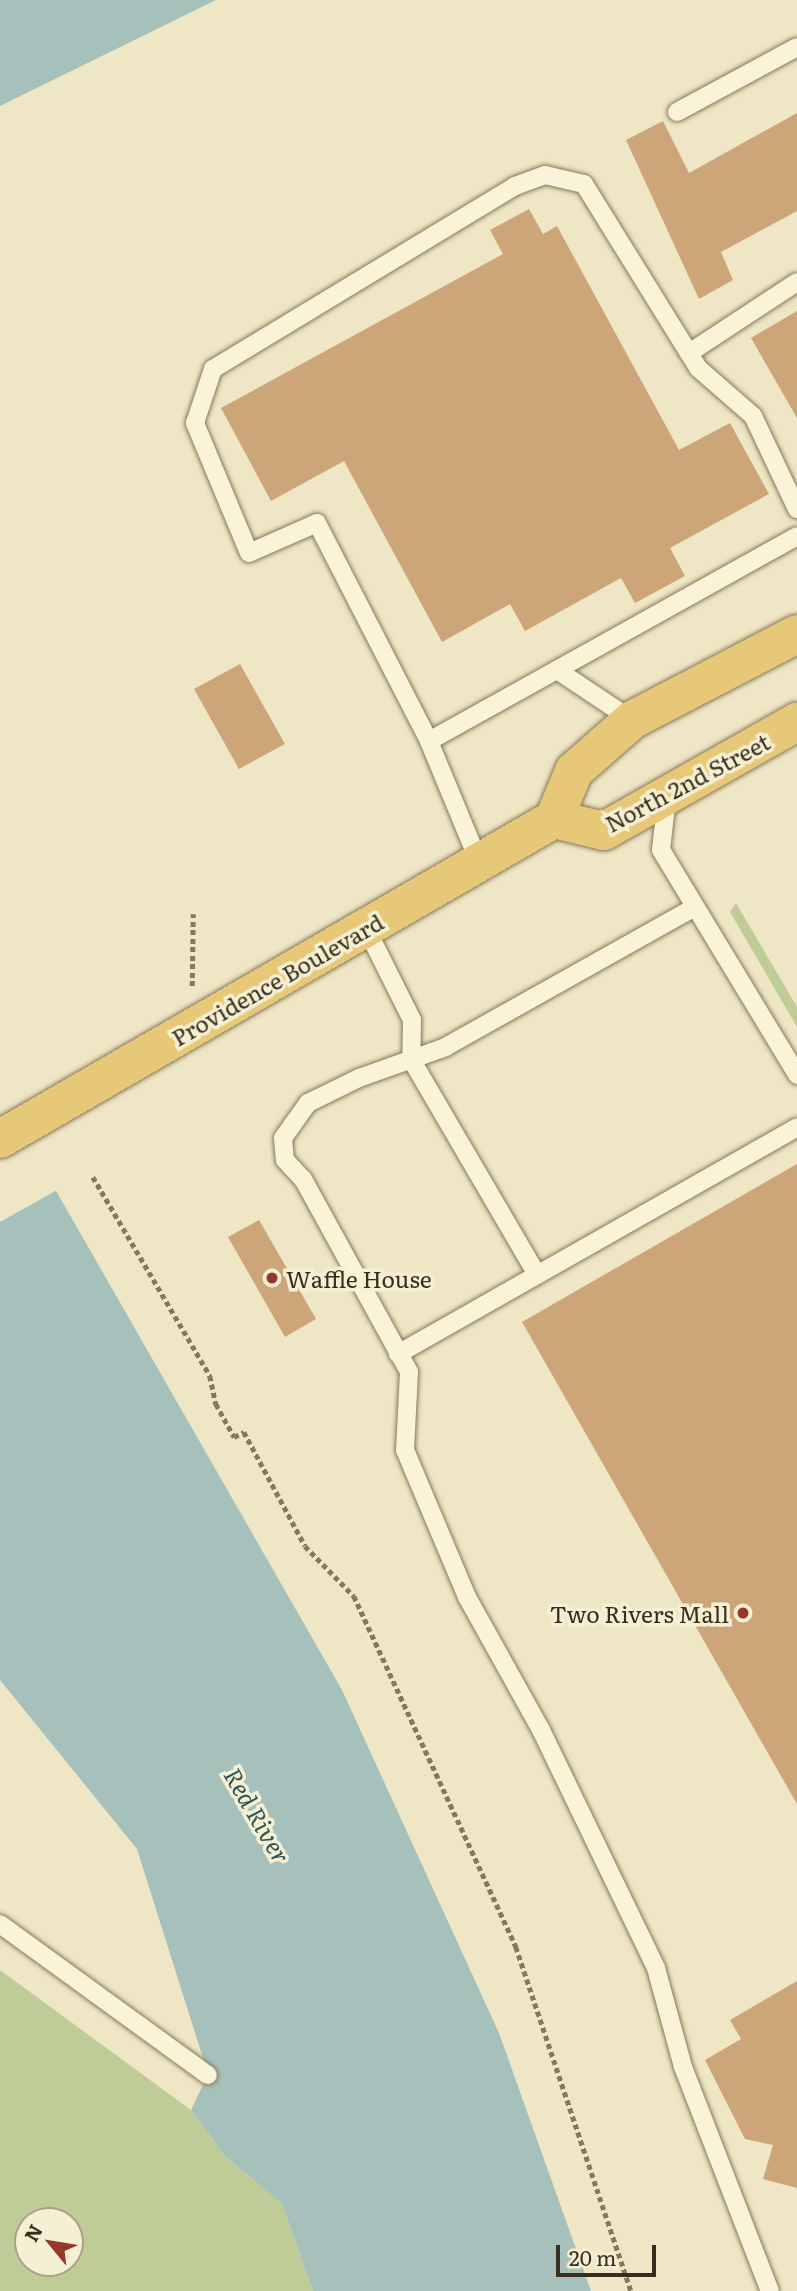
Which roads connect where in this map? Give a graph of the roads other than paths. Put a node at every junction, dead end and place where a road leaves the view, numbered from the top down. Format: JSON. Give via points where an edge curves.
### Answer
{"nodes":[{"id":1,"x":797,"y":47,"type":"edge"},
{"id":2,"x":677,"y":112,"type":"dead end"},
{"id":3,"x":797,"y":282,"type":"edge"},
{"id":4,"x":689,"y":353,"type":"junction"},
{"id":5,"x":797,"y":509,"type":"edge"},
{"id":6,"x":797,"y":536,"type":"edge"},
{"id":7,"x":797,"y":634,"type":"edge"},
{"id":8,"x":557,"y":670,"type":"junction"},
{"id":9,"x":632,"y":720,"type":"junction"},
{"id":10,"x":797,"y":722,"type":"edge"},
{"id":11,"x":429,"y":741,"type":"junction"},
{"id":12,"x":667,"y":797,"type":"junction"},
{"id":13,"x":554,"y":819,"type":"junction"},
{"id":14,"x":479,"y":862,"type":"junction"},
{"id":15,"x":695,"y":907,"type":"junction"},
{"id":16,"x":366,"y":928,"type":"junction"},
{"id":17,"x":411,"y":1059,"type":"junction"},
{"id":18,"x":797,"y":1075,"type":"edge"},
{"id":19,"x":797,"y":1127,"type":"edge"},
{"id":20,"x":0,"y":1139,"type":"edge"},
{"id":21,"x":537,"y":1275,"type":"junction"},
{"id":22,"x":398,"y":1354,"type":"junction"},
{"id":23,"x":0,"y":1924,"type":"edge"},
{"id":24,"x":208,"y":2075,"type":"dead end"},
{"id":25,"x":770,"y":2291,"type":"edge"}],
"edges":[{"from":1,"to":2,"type":"lane"},
{"from":3,"to":4,"type":"lane"},
{"from":4,"to":5,"type":"lane","via":[[753,415]]},
{"from":4,"to":11,"type":"lane","via":[[584,184],[545,175],[515,186],[213,369],[195,423],[249,553],[317,523]]},
{"from":6,"to":8,"type":"lane"},
{"from":7,"to":9,"type":"highway"},
{"from":8,"to":9,"type":"lane"},
{"from":8,"to":11,"type":"lane"},
{"from":9,"to":13,"type":"highway","via":[[574,771]]},
{"from":10,"to":12,"type":"highway","name":"North 2nd Street"},
{"from":11,"to":14,"type":"lane"},
{"from":12,"to":13,"type":"highway","name":"North 2nd Street","via":[[604,831]]},
{"from":12,"to":15,"type":"lane","via":[[660,850]]},
{"from":13,"to":14,"type":"highway","name":"Providence Boulevard"},
{"from":14,"to":16,"type":"highway","name":"Providence Boulevard"},
{"from":15,"to":17,"type":"lane","via":[[446,1047]]},
{"from":15,"to":18,"type":"lane"},
{"from":16,"to":17,"type":"lane","via":[[412,1020]]},
{"from":16,"to":20,"type":"highway","name":"Providence Boulevard"},
{"from":17,"to":21,"type":"lane"},
{"from":17,"to":22,"type":"lane","via":[[309,1104],[283,1138],[285,1160],[303,1179]]},
{"from":19,"to":21,"type":"lane"},
{"from":21,"to":22,"type":"lane"},
{"from":22,"to":25,"type":"lane","via":[[409,1372],[405,1450],[467,1597],[541,1730],[656,1968],[684,2067]]},
{"from":23,"to":24,"type":"lane"}]}
